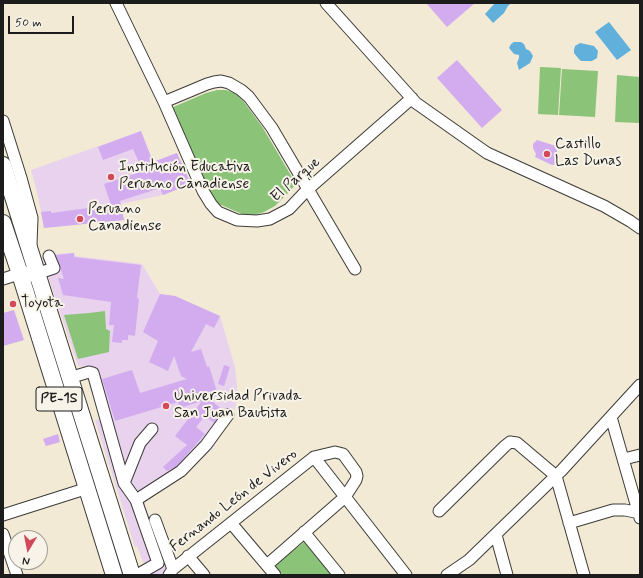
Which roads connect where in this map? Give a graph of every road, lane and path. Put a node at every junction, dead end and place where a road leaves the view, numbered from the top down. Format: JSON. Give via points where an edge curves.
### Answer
{"nodes":[{"id":1,"x":116,"y":3,"type":"edge"},
{"id":2,"x":326,"y":3,"type":"edge"},
{"id":3,"x":412,"y":98,"type":"junction"},
{"id":4,"x":164,"y":102,"type":"junction"},
{"id":5,"x":3,"y":120,"type":"edge"},
{"id":6,"x":3,"y":165,"type":"edge"},
{"id":7,"x":307,"y":190,"type":"junction"},
{"id":8,"x":3,"y":223,"type":"edge"},
{"id":9,"x":640,"y":228,"type":"edge"},
{"id":10,"x":50,"y":256,"type":"dead end"},
{"id":11,"x":29,"y":270,"type":"junction"},
{"id":12,"x":356,"y":270,"type":"dead end"},
{"id":13,"x":3,"y":279,"type":"edge"},
{"id":14,"x":69,"y":378,"type":"junction"},
{"id":15,"x":640,"y":385,"type":"edge"},
{"id":16,"x":228,"y":415,"type":"dead end"},
{"id":17,"x":610,"y":417,"type":"junction"},
{"id":18,"x":152,"y":429,"type":"dead end"},
{"id":19,"x":640,"y":454,"type":"edge"},
{"id":20,"x":314,"y":457,"type":"junction"},
{"id":21,"x":624,"y":460,"type":"junction"},
{"id":22,"x":556,"y":476,"type":"junction"},
{"id":23,"x":124,"y":483,"type":"junction"},
{"id":24,"x":88,"y":488,"type":"junction"},
{"id":25,"x":345,"y":497,"type":"junction"},
{"id":26,"x":136,"y":500,"type":"junction"},
{"id":27,"x":439,"y":511,"type":"dead end"},
{"id":28,"x":3,"y":515,"type":"edge"},
{"id":29,"x":640,"y":515,"type":"edge"},
{"id":30,"x":155,"y":520,"type":"dead end"},
{"id":31,"x":231,"y":523,"type":"junction"},
{"id":32,"x":569,"y":523,"type":"junction"},
{"id":33,"x":304,"y":532,"type":"junction"},
{"id":34,"x":3,"y":534,"type":"edge"},
{"id":35,"x":496,"y":535,"type":"junction"},
{"id":36,"x":188,"y":556,"type":"junction"},
{"id":37,"x":267,"y":565,"type":"junction"},
{"id":38,"x":171,"y":572,"type":"edge"},
{"id":39,"x":17,"y":575,"type":"edge"},
{"id":40,"x":114,"y":575,"type":"edge"},
{"id":41,"x":132,"y":575,"type":"edge"},
{"id":42,"x":137,"y":575,"type":"edge"},
{"id":43,"x":204,"y":575,"type":"edge"},
{"id":44,"x":275,"y":575,"type":"edge"},
{"id":45,"x":339,"y":575,"type":"edge"},
{"id":46,"x":406,"y":575,"type":"edge"},
{"id":47,"x":447,"y":575,"type":"edge"},
{"id":48,"x":507,"y":575,"type":"edge"},
{"id":49,"x":584,"y":575,"type":"edge"}],
"edges":[{"from":1,"to":4,"type":"street","name":"El Parque"},
{"from":2,"to":3,"type":"street"},
{"from":3,"to":7,"type":"street","name":"El Parque"},
{"from":3,"to":9,"type":"street","via":[[476,146],[604,206]]},
{"from":4,"to":7,"type":"street","via":[[214,82],[221,81],[235,86],[249,97],[272,128]]},
{"from":4,"to":7,"type":"street","name":"El Parque","via":[[203,191],[218,212],[237,220],[270,219],[289,209]]},
{"from":5,"to":11,"type":"street","via":[[32,218]]},
{"from":6,"to":11,"type":"highway","number":"PE-1S"},
{"from":7,"to":12,"type":"street"},
{"from":8,"to":11,"type":"highway","number":"PE-1S"},
{"from":10,"to":11,"type":"street","via":[[54,268]]},
{"from":11,"to":13,"type":"street"},
{"from":11,"to":14,"type":"highway","number":"PE-1S"},
{"from":11,"to":24,"type":"highway","number":"PE-1S"},
{"from":14,"to":23,"type":"street","via":[[93,373]]},
{"from":14,"to":41,"type":"highway","number":"PE-1S"},
{"from":15,"to":17,"type":"street"},
{"from":16,"to":26,"type":"street","via":[[206,446],[181,471]]},
{"from":17,"to":21,"type":"street"},
{"from":17,"to":22,"type":"street"},
{"from":18,"to":23,"type":"street","via":[[140,443]]},
{"from":19,"to":21,"type":"street"},
{"from":20,"to":25,"type":"street"},
{"from":20,"to":25,"type":"street","via":[[335,452],[343,454],[357,476]]},
{"from":20,"to":31,"type":"street","name":"Fernando León de Vivero"},
{"from":21,"to":29,"type":"street"},
{"from":22,"to":27,"type":"street","via":[[517,443],[510,442]]},
{"from":22,"to":32,"type":"street"},
{"from":22,"to":35,"type":"street"},
{"from":23,"to":26,"type":"street"},
{"from":24,"to":28,"type":"street"},
{"from":24,"to":40,"type":"highway","number":"PE-1S"},
{"from":25,"to":33,"type":"street"},
{"from":25,"to":46,"type":"street"},
{"from":26,"to":42,"type":"street","via":[[158,563]]},
{"from":29,"to":32,"type":"street","via":[[625,510],[613,510]]},
{"from":30,"to":38,"type":"street"},
{"from":31,"to":36,"type":"street","name":"Fernando León de Vivero"},
{"from":31,"to":37,"type":"street"},
{"from":32,"to":49,"type":"street"},
{"from":33,"to":37,"type":"street"},
{"from":33,"to":45,"type":"street"},
{"from":34,"to":39,"type":"street"},
{"from":35,"to":47,"type":"street","via":[[470,560]]},
{"from":35,"to":48,"type":"street"},
{"from":36,"to":38,"type":"street","name":"Fernando León de Vivero"},
{"from":36,"to":43,"type":"street"},
{"from":37,"to":44,"type":"street"}]}
